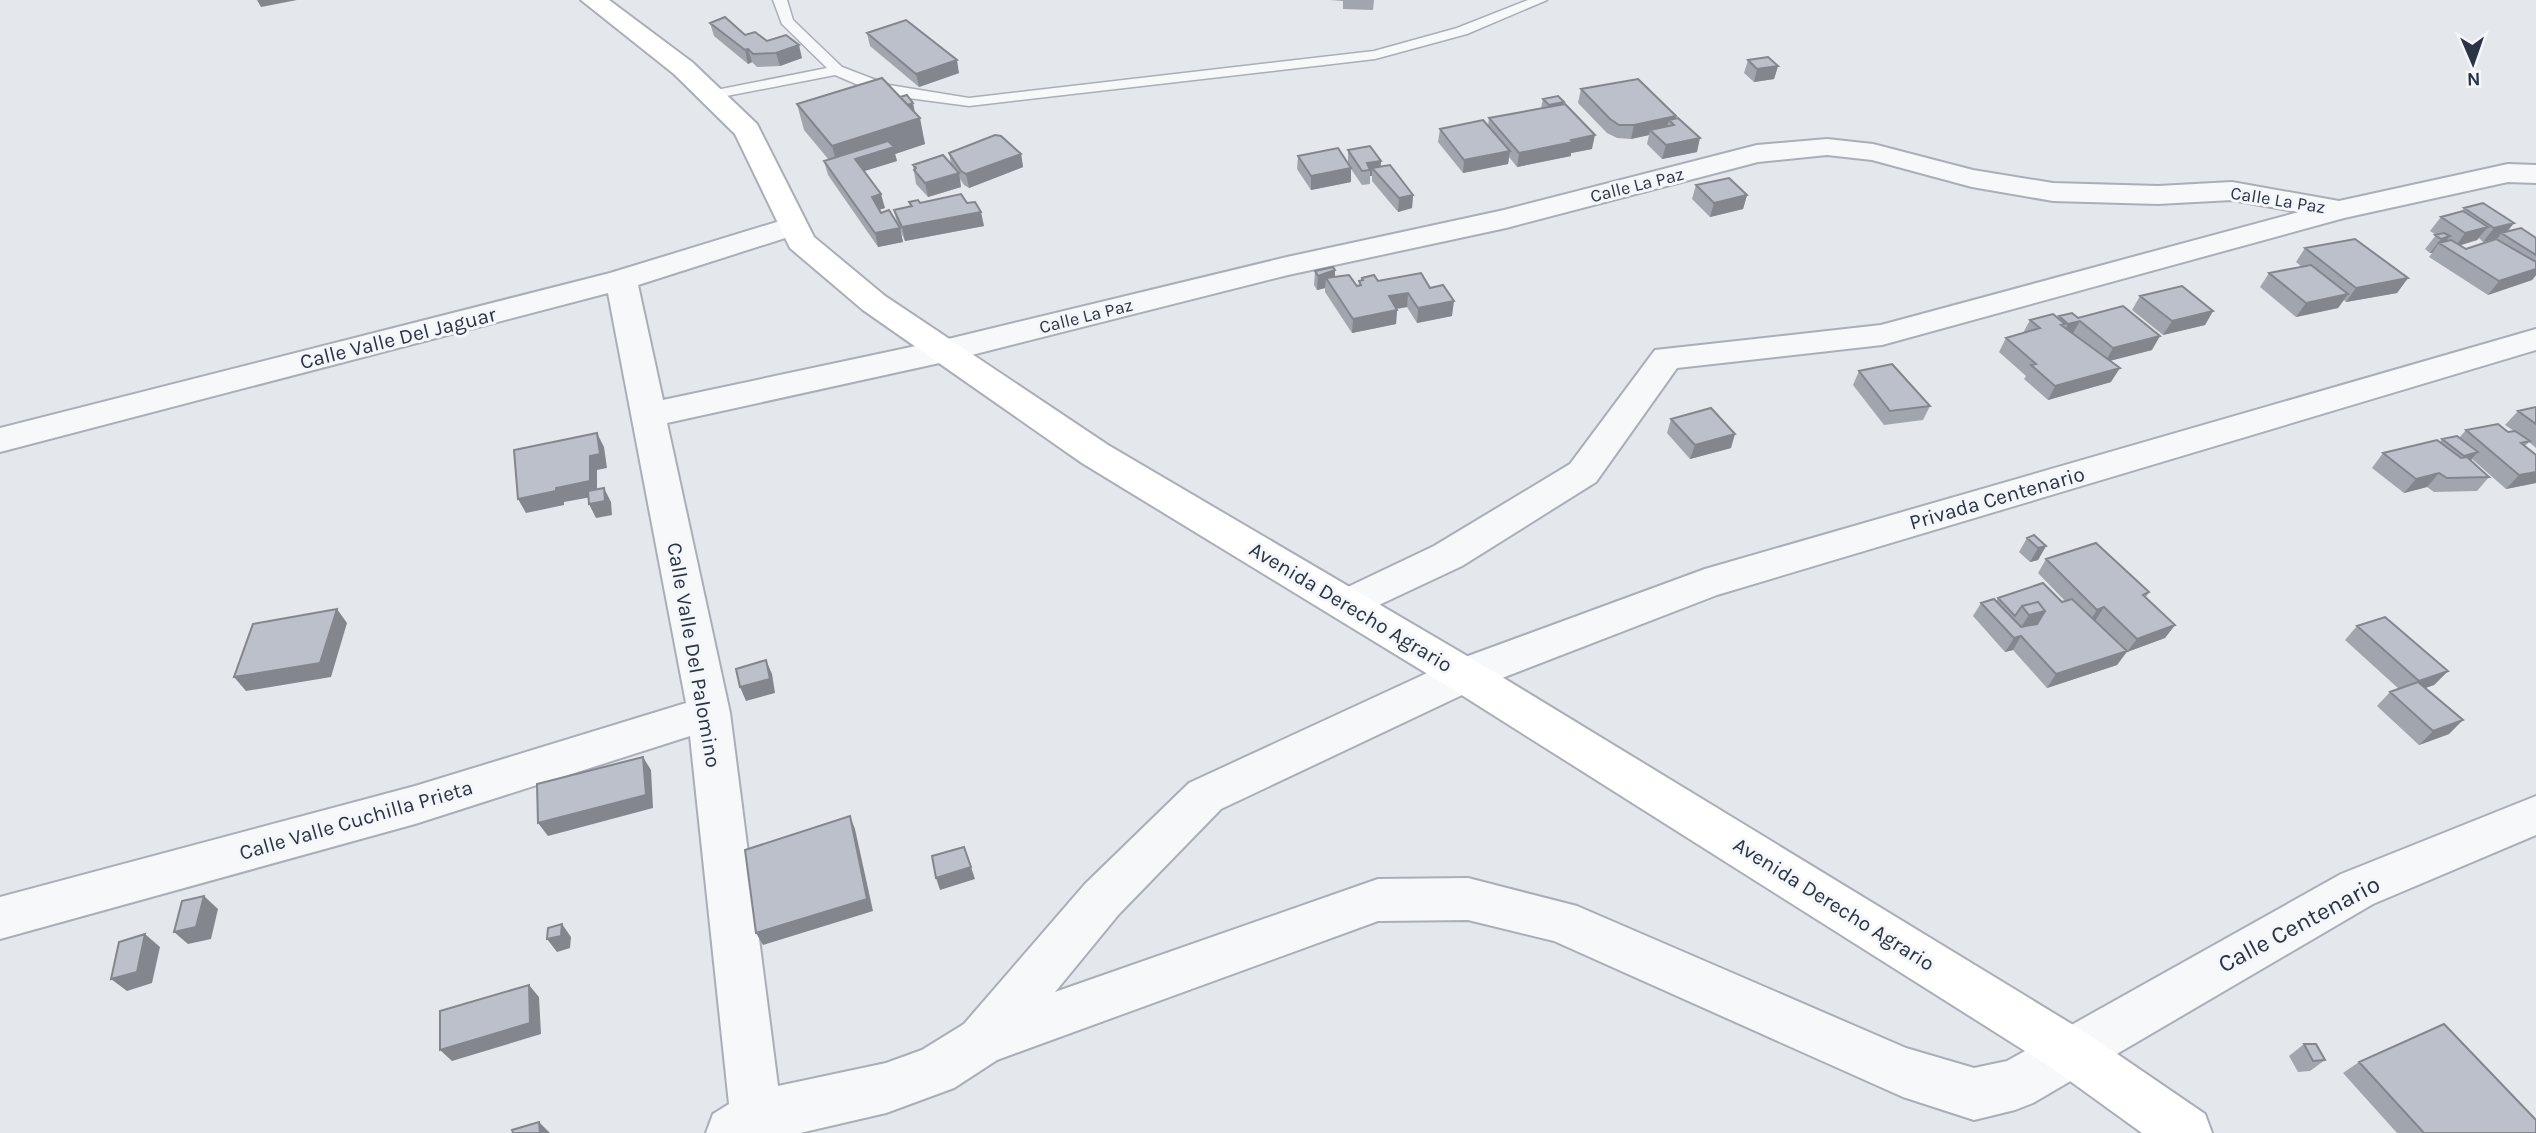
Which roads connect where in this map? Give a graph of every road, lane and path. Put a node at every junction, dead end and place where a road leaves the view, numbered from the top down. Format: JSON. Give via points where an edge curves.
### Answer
{"nodes":[{"id":1,"x":593,"y":0,"type":"edge"},
{"id":2,"x":780,"y":0,"type":"edge"},
{"id":3,"x":1540,"y":0,"type":"edge"},
{"id":4,"x":836,"y":69,"type":"junction"},
{"id":5,"x":711,"y":95,"type":"junction"},
{"id":6,"x":2536,"y":174,"type":"edge"},
{"id":7,"x":2339,"y":210,"type":"junction"},
{"id":8,"x":793,"y":226,"type":"junction"},
{"id":9,"x":621,"y":280,"type":"junction"},
{"id":10,"x":2536,"y":338,"type":"edge"},
{"id":11,"x":944,"y":351,"type":"junction"},
{"id":12,"x":649,"y":415,"type":"junction"},
{"id":13,"x":0,"y":440,"type":"edge"},
{"id":14,"x":1348,"y":605,"type":"junction"},
{"id":15,"x":1464,"y":675,"type":"junction"},
{"id":16,"x":709,"y":713,"type":"junction"},
{"id":17,"x":2536,"y":815,"type":"edge"},
{"id":18,"x":0,"y":918,"type":"edge"},
{"id":19,"x":982,"y":1041,"type":"junction"},
{"id":20,"x":2070,"y":1051,"type":"junction"},
{"id":21,"x":744,"y":1125,"type":"edge"},
{"id":22,"x":2186,"y":1133,"type":"edge"}],
"edges":[{"from":1,"to":5,"type":"street","name":"Avenida Derecho Agrario"},
{"from":2,"to":4,"type":"lane","via":[[787,21]]},
{"from":3,"to":4,"type":"lane","via":[[1462,31],[1376,55],[969,102],[920,97],[855,80]]},
{"from":4,"to":5,"type":"lane"},
{"from":5,"to":8,"type":"street","name":"Avenida Derecho Agrario","via":[[747,130]]},
{"from":6,"to":7,"type":"street","via":[[2508,173]]},
{"from":7,"to":11,"type":"street","name":"Calle La Paz","via":[[2232,191],[2158,195],[2053,192],[1972,178],[1873,152],[1826,147],[1757,154],[1506,219],[1287,266]]},
{"from":7,"to":14,"type":"street","via":[[1882,335],[1667,358],[1583,472],[1448,556]]},
{"from":8,"to":9,"type":"street","name":"Calle Valle Del Jaguar"},
{"from":8,"to":11,"type":"street","name":"Avenida Derecho Agrario","via":[[802,242],[874,303]]},
{"from":9,"to":12,"type":"street","name":"Calle Valle Del Palomino"},
{"from":9,"to":13,"type":"street","name":"Calle Valle Del Jaguar"},
{"from":10,"to":15,"type":"street","name":"Privada Centenario","via":[[1705,584]]},
{"from":11,"to":12,"type":"street","name":"Calle La Paz"},
{"from":11,"to":14,"type":"street","name":"Avenida Derecho Agrario","via":[[1095,454]]},
{"from":12,"to":16,"type":"street","name":"Calle Valle Del Palomino"},
{"from":14,"to":15,"type":"street","name":"Avenida Derecho Agrario"},
{"from":15,"to":19,"type":"street","name":"Privada Centenario","via":[[1205,796],[1102,899]]},
{"from":15,"to":20,"type":"street","name":"Avenida Derecho Agrario"},
{"from":16,"to":18,"type":"street","name":"Calle Valle Cuchilla Prieta","via":[[415,805]]},
{"from":16,"to":21,"type":"street","name":"Calle Valle Del Palomino"},
{"from":17,"to":20,"type":"street","name":"Calle Centenario","via":[[2357,889]]},
{"from":19,"to":20,"type":"street","name":"Calle Centenario","via":[[1378,900],[1468,899],[1560,920],[1903,1072],[1974,1094],[2015,1085]]},
{"from":19,"to":21,"type":"street","via":[[936,1070],[886,1088]]},
{"from":20,"to":22,"type":"street","name":"Avenida Derecho Agrario"}]}
